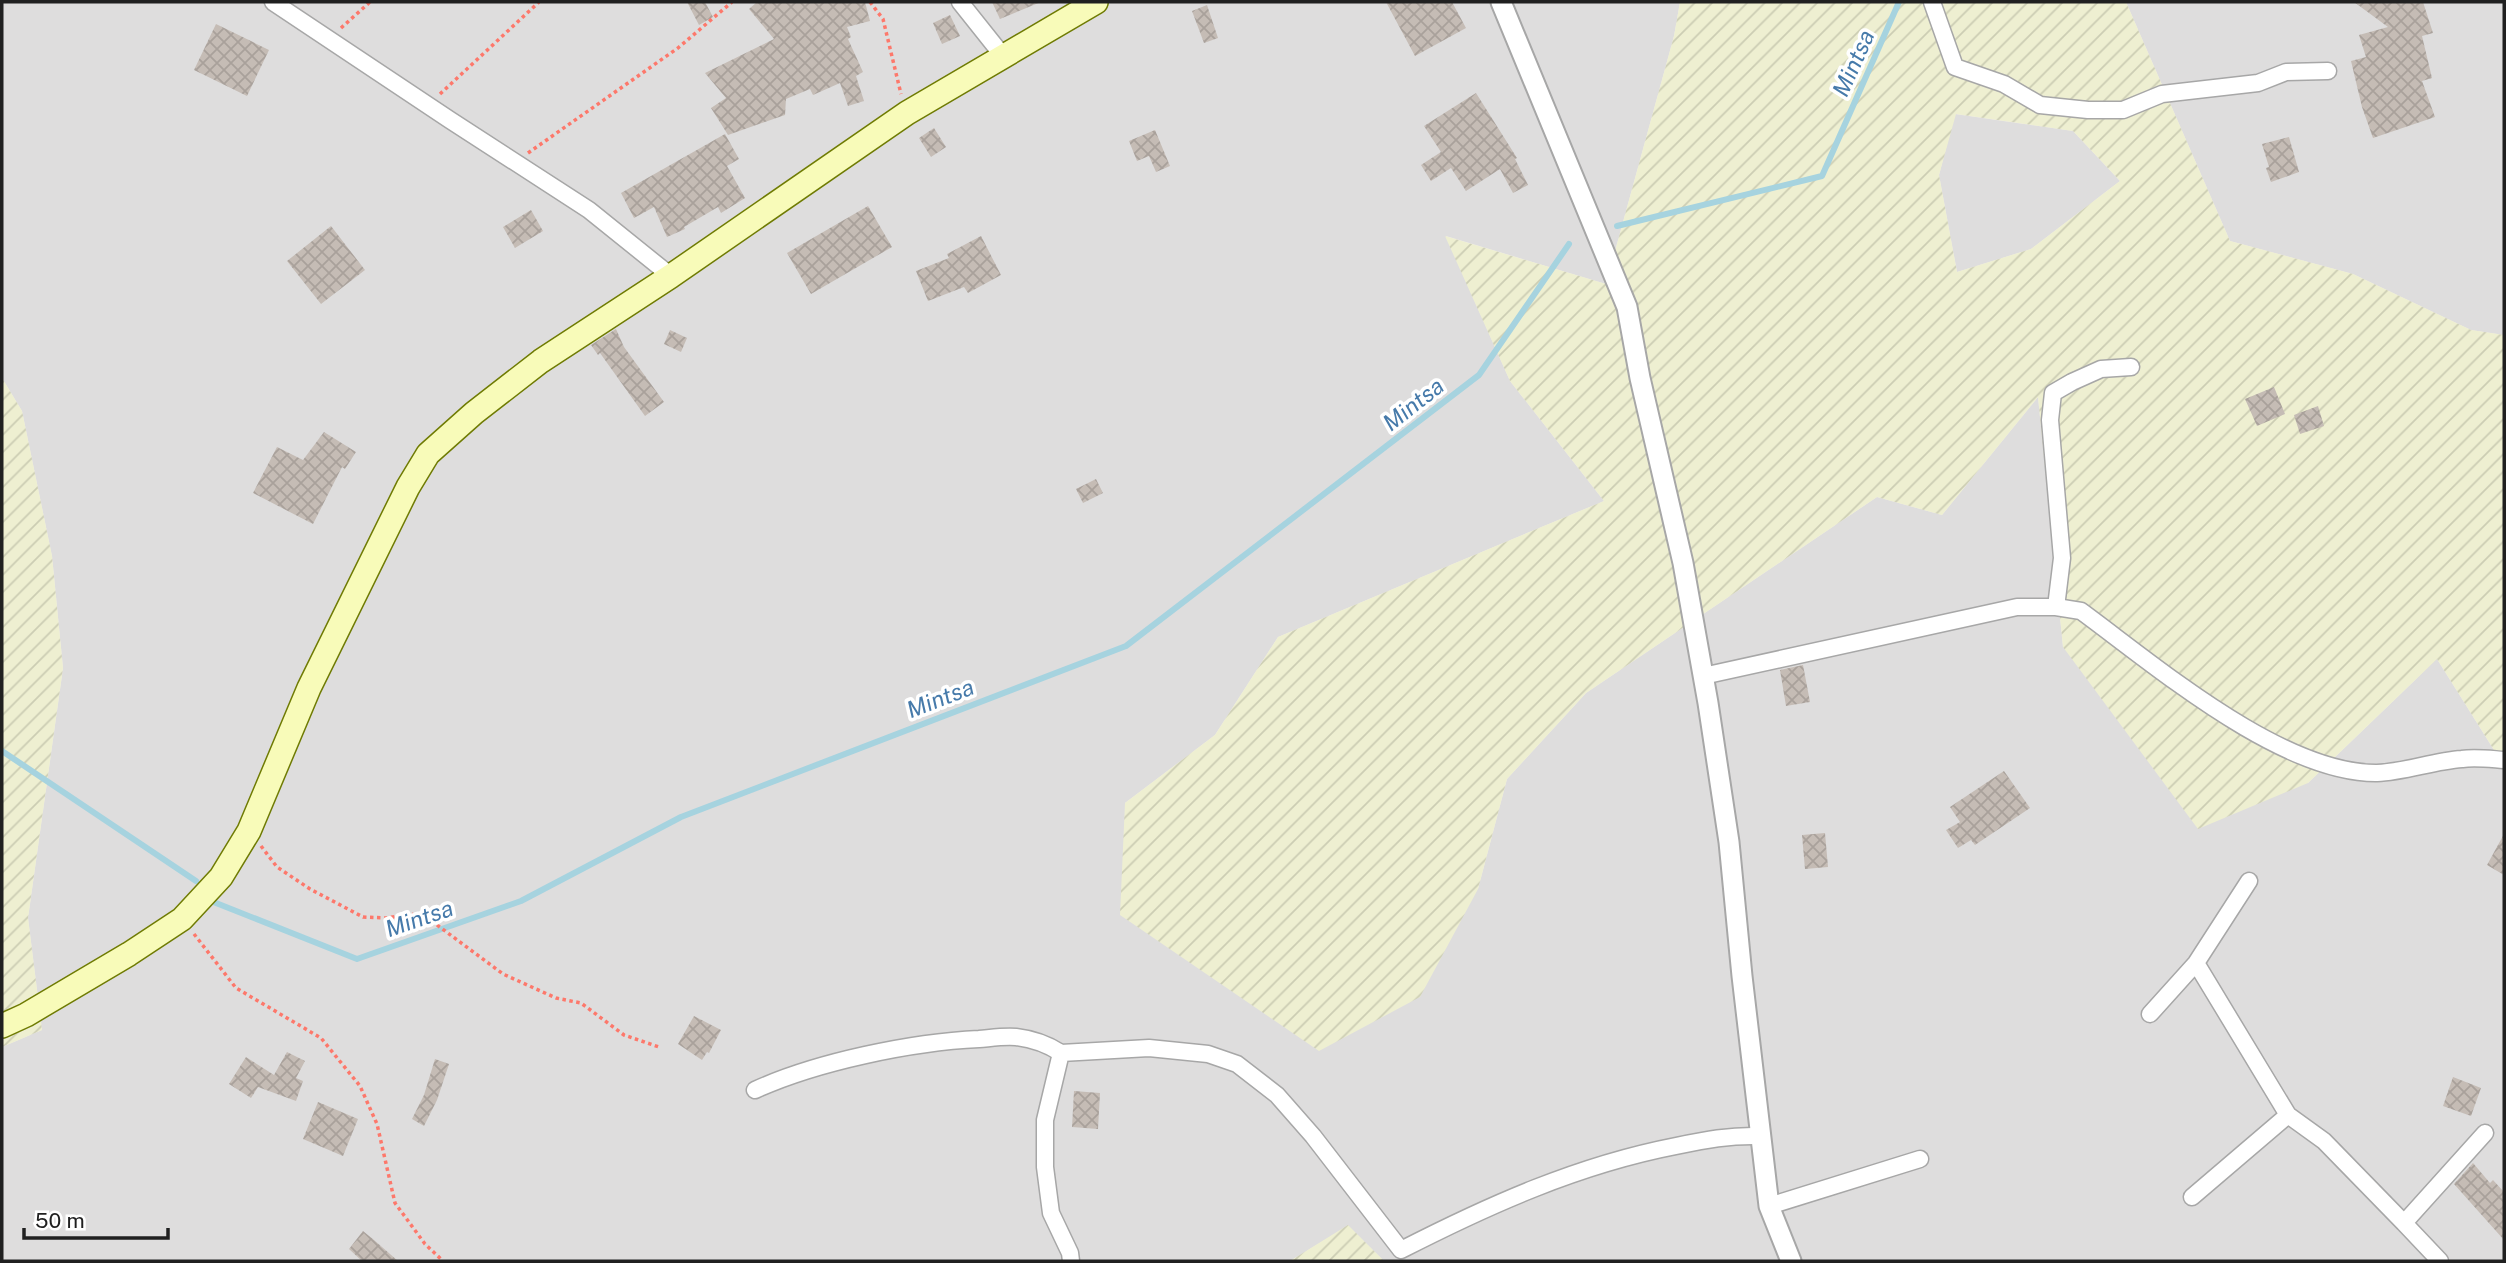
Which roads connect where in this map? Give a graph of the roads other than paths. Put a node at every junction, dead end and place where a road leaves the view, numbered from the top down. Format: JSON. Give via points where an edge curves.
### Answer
{"nodes":[{"id":1,"x":273,"y":2,"type":"edge"},
{"id":2,"x":960,"y":2,"type":"edge"},
{"id":3,"x":1096,"y":2,"type":"edge"},
{"id":4,"x":1501,"y":2,"type":"edge"},
{"id":5,"x":1932,"y":2,"type":"edge"},
{"id":6,"x":1003,"y":56,"type":"junction"},
{"id":7,"x":2328,"y":71,"type":"dead end"},
{"id":8,"x":671,"y":275,"type":"junction"},
{"id":9,"x":2131,"y":367,"type":"dead end"},
{"id":10,"x":2056,"y":607,"type":"junction"},
{"id":11,"x":1703,"y":676,"type":"junction"},
{"id":12,"x":2504,"y":760,"type":"edge"},
{"id":13,"x":2249,"y":881,"type":"dead end"},
{"id":14,"x":2196,"y":963,"type":"junction"},
{"id":15,"x":2150,"y":1014,"type":"dead end"},
{"id":16,"x":2,"y":1026,"type":"edge"},
{"id":17,"x":1061,"y":1053,"type":"junction"},
{"id":18,"x":755,"y":1090,"type":"dead end"},
{"id":19,"x":2288,"y":1115,"type":"junction"},
{"id":20,"x":2485,"y":1133,"type":"dead end"},
{"id":21,"x":1760,"y":1136,"type":"junction"},
{"id":22,"x":1920,"y":1159,"type":"dead end"},
{"id":23,"x":2192,"y":1197,"type":"dead end"},
{"id":24,"x":1769,"y":1206,"type":"junction"},
{"id":25,"x":2404,"y":1223,"type":"junction"},
{"id":26,"x":1402,"y":1255,"type":"edge"},
{"id":27,"x":1071,"y":1261,"type":"edge"},
{"id":28,"x":1791,"y":1261,"type":"edge"},
{"id":29,"x":2440,"y":1261,"type":"edge"}],
"edges":[{"from":1,"to":8,"type":"street","via":[[589,210]]},
{"from":2,"to":6,"type":"street"},
{"from":3,"to":6,"type":"main road"},
{"from":4,"to":11,"type":"street","via":[[1627,307]]},
{"from":5,"to":7,"type":"street","via":[[1955,67],[2004,84],[2040,105],[2123,110],[2162,94],[2258,83],[2286,72]]},
{"from":6,"to":8,"type":"main road","via":[[907,113]]},
{"from":8,"to":16,"type":"main road","via":[[541,361],[428,454],[309,688],[249,831],[221,877],[182,919]]},
{"from":9,"to":10,"type":"street","via":[[2101,369],[2053,393],[2050,420],[2062,558]]},
{"from":10,"to":11,"type":"street","via":[[2017,607]]},
{"from":10,"to":12,"type":"street","via":[[2081,611],[2212,707],[2272,742],[2328,767],[2377,773],[2463,758]]},
{"from":11,"to":21,"type":"street","via":[[1729,842]]},
{"from":13,"to":14,"type":"street"},
{"from":14,"to":15,"type":"street"},
{"from":14,"to":19,"type":"street"},
{"from":17,"to":18,"type":"street","via":[[1045,1043],[1016,1037],[950,1040],[784,1077]]},
{"from":17,"to":26,"type":"street","via":[[1149,1048],[1208,1054],[1237,1064],[1277,1095]]},
{"from":17,"to":27,"type":"street","via":[[1045,1120],[1045,1167],[1051,1213]]},
{"from":19,"to":23,"type":"street"},
{"from":19,"to":25,"type":"street","via":[[2325,1141]]},
{"from":20,"to":25,"type":"street"},
{"from":21,"to":24,"type":"street"},
{"from":21,"to":26,"type":"street","via":[[1731,1135],[1642,1152],[1574,1172],[1529,1188]]},
{"from":22,"to":24,"type":"street"},
{"from":24,"to":28,"type":"street"},
{"from":25,"to":29,"type":"street"}]}
